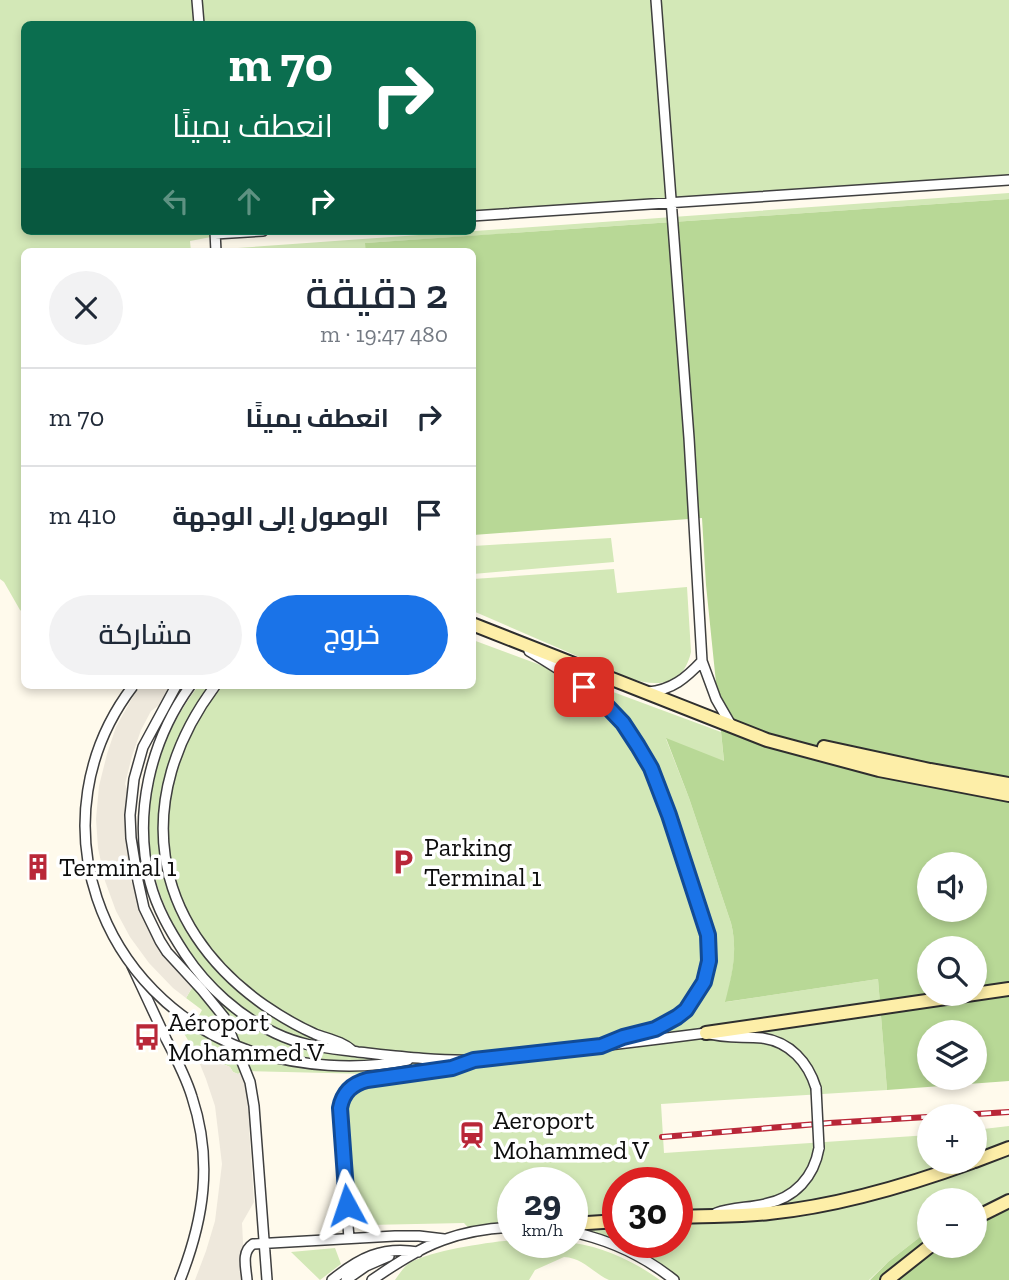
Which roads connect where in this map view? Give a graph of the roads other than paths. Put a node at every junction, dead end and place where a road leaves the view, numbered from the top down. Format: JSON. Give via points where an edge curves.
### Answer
{"nodes":[{"id":1,"x":197,"y":0,"type":"edge"},
{"id":2,"x":656,"y":0,"type":"edge"},
{"id":3,"x":199,"y":21,"type":"edge"},
{"id":4,"x":1009,"y":180,"type":"edge"},
{"id":5,"x":671,"y":202,"type":"junction"},
{"id":6,"x":476,"y":216,"type":"edge"},
{"id":7,"x":476,"y":626,"type":"edge"},
{"id":8,"x":507,"y":638,"type":"junction"},
{"id":9,"x":702,"y":661,"type":"junction"},
{"id":10,"x":131,"y":689,"type":"edge"},
{"id":11,"x":174,"y":689,"type":"edge"},
{"id":12,"x":188,"y":689,"type":"edge"},
{"id":13,"x":213,"y":689,"type":"edge"},
{"id":14,"x":645,"y":692,"type":"junction"},
{"id":15,"x":731,"y":725,"type":"junction"},
{"id":16,"x":767,"y":740,"type":"junction"},
{"id":17,"x":1009,"y":784,"type":"edge"},
{"id":18,"x":1009,"y":795,"type":"edge"},
{"id":19,"x":153,"y":893,"type":"junction"},
{"id":20,"x":141,"y":896,"type":"junction"},
{"id":21,"x":132,"y":966,"type":"junction"},
{"id":22,"x":205,"y":986,"type":"junction"},
{"id":23,"x":1009,"y":989,"type":"edge"},
{"id":24,"x":706,"y":1033,"type":"junction"},
{"id":25,"x":601,"y":1046,"type":"junction"},
{"id":26,"x":354,"y":1051,"type":"junction"},
{"id":27,"x":419,"y":1058,"type":"junction"},
{"id":28,"x":474,"y":1060,"type":"junction"},
{"id":29,"x":1009,"y":1148,"type":"edge"},
{"id":30,"x":987,"y":1156,"type":"edge"},
{"id":31,"x":934,"y":1174,"type":"edge"},
{"id":32,"x":1009,"y":1201,"type":"edge"},
{"id":33,"x":987,"y":1212,"type":"edge"},
{"id":34,"x":711,"y":1214,"type":"junction"},
{"id":35,"x":693,"y":1216,"type":"edge"},
{"id":36,"x":497,"y":1229,"type":"edge"},
{"id":37,"x":588,"y":1236,"type":"edge"},
{"id":38,"x":349,"y":1238,"type":"junction"},
{"id":39,"x":444,"y":1239,"type":"junction"},
{"id":40,"x":264,"y":1242,"type":"junction"},
{"id":41,"x":418,"y":1252,"type":"junction"},
{"id":42,"x":917,"y":1256,"type":"edge"},
{"id":43,"x":180,"y":1280,"type":"edge"},
{"id":44,"x":247,"y":1280,"type":"edge"},
{"id":45,"x":267,"y":1280,"type":"edge"},
{"id":46,"x":332,"y":1280,"type":"edge"},
{"id":47,"x":346,"y":1280,"type":"edge"},
{"id":48,"x":372,"y":1280,"type":"edge"},
{"id":49,"x":674,"y":1280,"type":"edge"},
{"id":50,"x":887,"y":1280,"type":"edge"}],
"edges":[{"from":1,"to":3,"type":"street"},
{"from":2,"to":5,"type":"street"},
{"from":4,"to":5,"type":"street"},
{"from":5,"to":6,"type":"street"},
{"from":5,"to":9,"type":"street"},
{"from":7,"to":8,"type":"main road"},
{"from":8,"to":14,"type":"main road"},
{"from":8,"to":25,"type":"street","via":[[567,674],[623,723],[651,768],[708,935],[704,982],[686,1010],[655,1029]]},
{"from":9,"to":14,"type":"street","via":[[673,687]]},
{"from":9,"to":15,"type":"street"},
{"from":10,"to":21,"type":"street","bridge":true,"via":[[97,754],[86,819],[89,864],[100,907]]},
{"from":11,"to":20,"type":"street","via":[[143,747],[131,796],[131,838]]},
{"from":12,"to":19,"type":"street","via":[[166,728],[148,782],[143,838]]},
{"from":13,"to":26,"type":"street","via":[[183,738],[164,800],[162,839],[179,905],[207,953],[236,982],[280,1015]]},
{"from":14,"to":15,"type":"main road"},
{"from":15,"to":16,"type":"main road"},
{"from":16,"to":17,"type":"main road","via":[[790,739]]},
{"from":16,"to":18,"type":"main road","via":[[879,770]]},
{"from":19,"to":20,"type":"street"},
{"from":19,"to":22,"type":"street","via":[[171,933]]},
{"from":20,"to":22,"type":"street","via":[[167,952]]},
{"from":21,"to":27,"type":"street","bridge":true,"via":[[180,1015],[250,1051],[325,1065]]},
{"from":21,"to":43,"type":"street","via":[[184,1076],[203,1143],[201,1211]]},
{"from":22,"to":26,"type":"street","via":[[276,1034],[315,1047]]},
{"from":22,"to":40,"type":"street","via":[[250,1082]]},
{"from":23,"to":24,"type":"main road"},
{"from":24,"to":25,"type":"street"},
{"from":24,"to":34,"type":"street","bridge":true,"via":[[760,1038],[782,1044],[801,1058],[816,1088],[819,1148],[809,1177],[794,1192],[775,1202]]},
{"from":25,"to":28,"type":"street"},
{"from":26,"to":27,"type":"street"},
{"from":27,"to":28,"type":"street"},
{"from":28,"to":38,"type":"street","via":[[452,1068],[367,1080],[344,1095],[339,1115]]},
{"from":29,"to":30,"type":"main road"},
{"from":31,"to":34,"type":"main road","via":[[824,1204],[768,1213]]},
{"from":32,"to":33,"type":"main road"},
{"from":34,"to":35,"type":"main road"},
{"from":36,"to":39,"type":"street"},
{"from":37,"to":49,"type":"street","via":[[636,1254]]},
{"from":38,"to":39,"type":"street"},
{"from":38,"to":40,"type":"street"},
{"from":39,"to":41,"type":"street"},
{"from":40,"to":44,"type":"street","via":[[247,1249]]},
{"from":40,"to":45,"type":"street"},
{"from":41,"to":46,"type":"street","via":[[394,1250],[371,1255]]},
{"from":41,"to":47,"type":"street","via":[[378,1260]]},
{"from":41,"to":48,"type":"street"},
{"from":42,"to":50,"type":"main road"}]}
